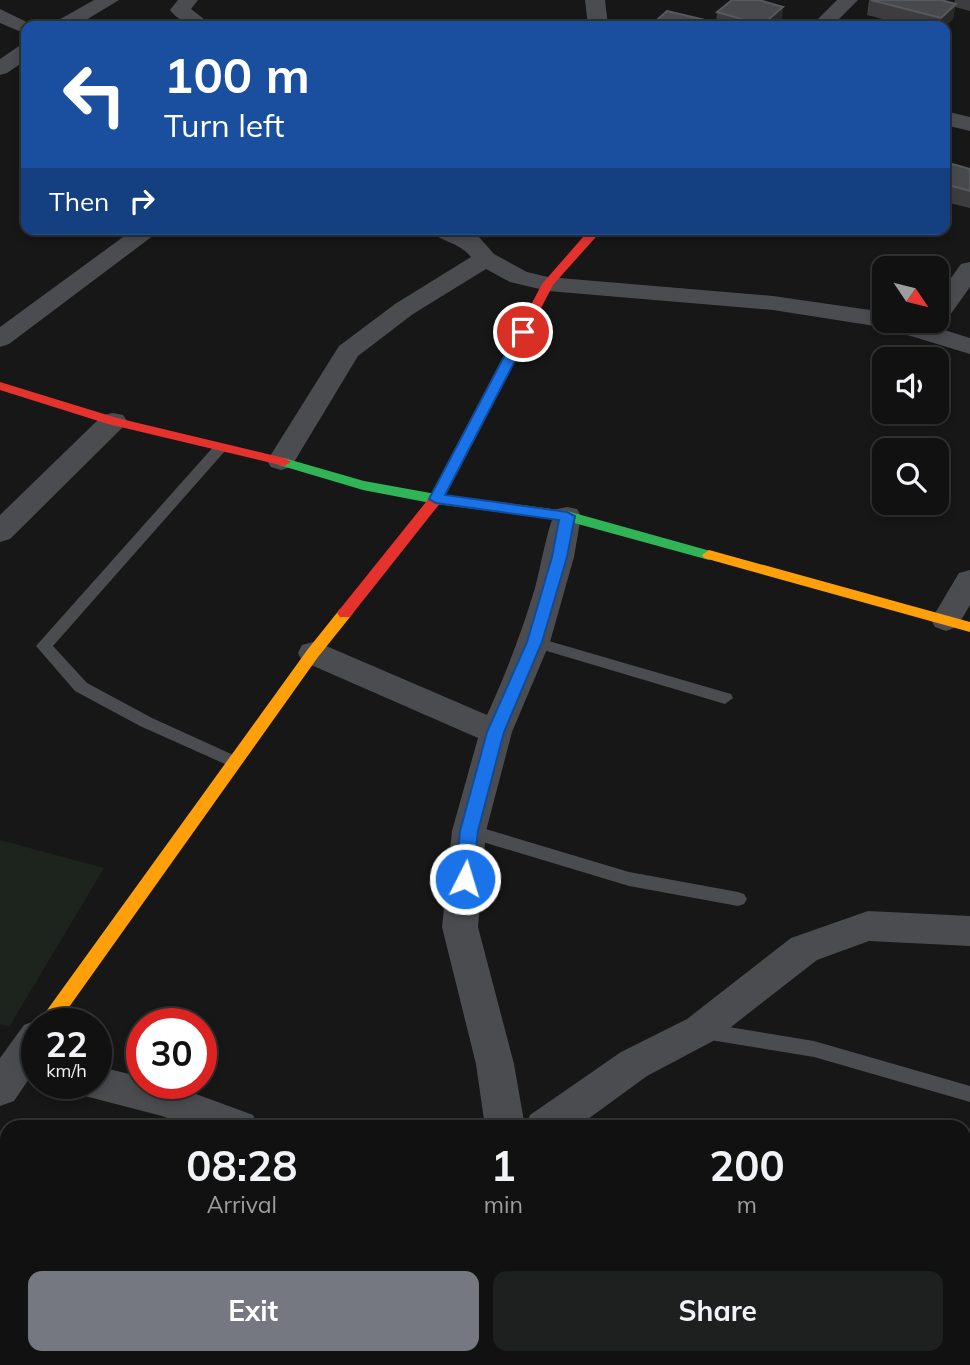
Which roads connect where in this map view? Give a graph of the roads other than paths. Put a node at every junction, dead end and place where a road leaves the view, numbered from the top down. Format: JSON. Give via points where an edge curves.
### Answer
{"nodes":[{"id":1,"x":109,"y":0,"type":"edge"},
{"id":2,"x":188,"y":0,"type":"edge"},
{"id":3,"x":595,"y":0,"type":"edge"},
{"id":4,"x":848,"y":0,"type":"edge"},
{"id":5,"x":0,"y":15,"type":"edge"},
{"id":6,"x":71,"y":21,"type":"edge"},
{"id":7,"x":196,"y":21,"type":"edge"},
{"id":8,"x":597,"y":21,"type":"edge"},
{"id":9,"x":826,"y":21,"type":"edge"},
{"id":10,"x":21,"y":26,"type":"edge"},
{"id":11,"x":21,"y":54,"type":"edge"},
{"id":12,"x":0,"y":69,"type":"edge"},
{"id":13,"x":950,"y":119,"type":"edge"},
{"id":14,"x":970,"y":124,"type":"edge"},
{"id":15,"x":142,"y":235,"type":"edge"},
{"id":16,"x":454,"y":235,"type":"edge"},
{"id":17,"x":592,"y":235,"type":"edge"},
{"id":18,"x":485,"y":259,"type":"junction"},
{"id":19,"x":970,"y":269,"type":"edge"},
{"id":20,"x":548,"y":284,"type":"junction"},
{"id":21,"x":949,"y":299,"type":"edge"},
{"id":22,"x":872,"y":318,"type":"edge"},
{"id":23,"x":949,"y":333,"type":"edge"},
{"id":24,"x":0,"y":339,"type":"edge"},
{"id":25,"x":970,"y":346,"type":"edge"},
{"id":26,"x":0,"y":386,"type":"edge"},
{"id":27,"x":113,"y":421,"type":"junction"},
{"id":28,"x":220,"y":448,"type":"junction"},
{"id":29,"x":281,"y":461,"type":"junction"},
{"id":30,"x":436,"y":499,"type":"junction"},
{"id":31,"x":567,"y":516,"type":"junction"},
{"id":32,"x":0,"y":532,"type":"edge"},
{"id":33,"x":970,"y":580,"type":"edge"},
{"id":34,"x":958,"y":623,"type":"edge"},
{"id":35,"x":535,"y":642,"type":"junction"},
{"id":36,"x":313,"y":653,"type":"junction"},
{"id":37,"x":724,"y":698,"type":"dead end"},
{"id":38,"x":495,"y":732,"type":"junction"},
{"id":39,"x":234,"y":762,"type":"junction"},
{"id":40,"x":469,"y":831,"type":"junction"},
{"id":41,"x":738,"y":899,"type":"dead end"},
{"id":42,"x":970,"y":931,"type":"edge"},
{"id":43,"x":57,"y":1008,"type":"edge"},
{"id":44,"x":700,"y":1030,"type":"junction"},
{"id":45,"x":112,"y":1087,"type":"edge"},
{"id":46,"x":970,"y":1094,"type":"edge"},
{"id":47,"x":219,"y":1120,"type":"edge"},
{"id":48,"x":504,"y":1120,"type":"edge"},
{"id":49,"x":555,"y":1120,"type":"edge"}],
"edges":[{"from":1,"to":6,"type":"street"},
{"from":2,"to":7,"type":"street","via":[[180,10]]},
{"from":3,"to":8,"type":"street"},
{"from":4,"to":9,"type":"street"},
{"from":5,"to":10,"type":"street"},
{"from":11,"to":12,"type":"street"},
{"from":13,"to":14,"type":"street"},
{"from":15,"to":24,"type":"street"},
{"from":16,"to":18,"type":"street","via":[[471,242]]},
{"from":17,"to":20,"type":"street"},
{"from":18,"to":20,"type":"street","via":[[519,277]]},
{"from":18,"to":29,"type":"street","via":[[404,309],[348,351]]},
{"from":19,"to":21,"type":"street"},
{"from":20,"to":22,"type":"street","via":[[773,303]]},
{"from":20,"to":30,"type":"street"},
{"from":23,"to":25,"type":"street"},
{"from":26,"to":27,"type":"street"},
{"from":27,"to":28,"type":"street"},
{"from":27,"to":32,"type":"street"},
{"from":28,"to":29,"type":"street"},
{"from":28,"to":39,"type":"lane","via":[[44,646],[81,687]]},
{"from":29,"to":30,"type":"street","via":[[363,485]]},
{"from":30,"to":31,"type":"street"},
{"from":30,"to":36,"type":"street"},
{"from":31,"to":34,"type":"street"},
{"from":31,"to":35,"type":"street"},
{"from":33,"to":34,"type":"street"},
{"from":35,"to":37,"type":"lane"},
{"from":35,"to":38,"type":"street"},
{"from":36,"to":38,"type":"street"},
{"from":36,"to":39,"type":"street"},
{"from":38,"to":40,"type":"street"},
{"from":39,"to":43,"type":"street"},
{"from":40,"to":41,"type":"lane","via":[[629,878]]},
{"from":40,"to":48,"type":"street","via":[[460,927],[495,1064]]},
{"from":42,"to":44,"type":"street","via":[[869,926],[804,948]]},
{"from":44,"to":46,"type":"lane","via":[[814,1049]]},
{"from":44,"to":49,"type":"street","via":[[634,1064]]},
{"from":45,"to":47,"type":"street"}]}
